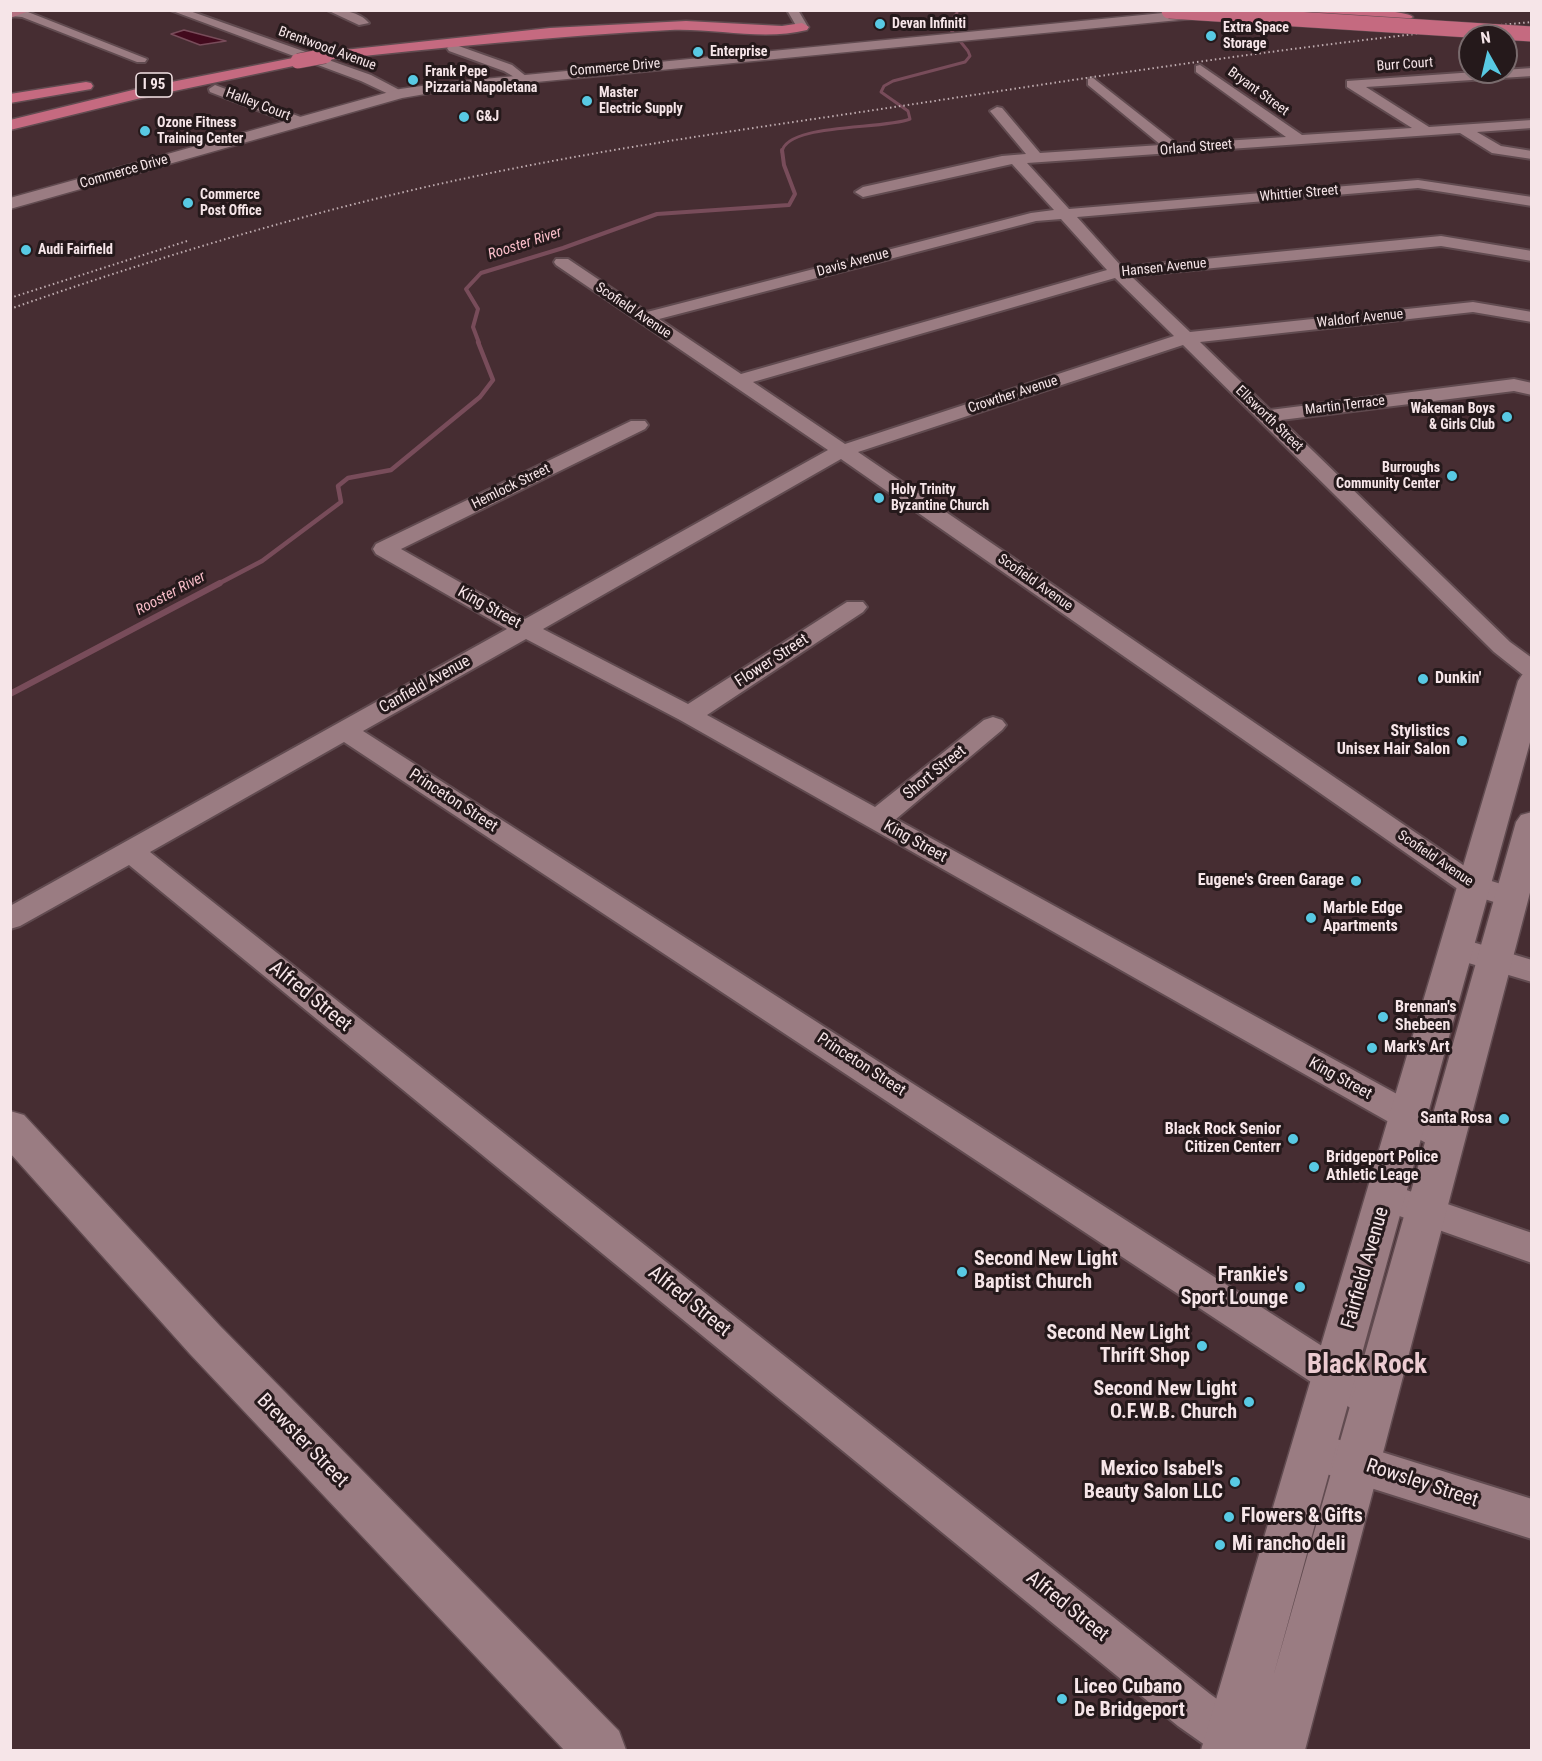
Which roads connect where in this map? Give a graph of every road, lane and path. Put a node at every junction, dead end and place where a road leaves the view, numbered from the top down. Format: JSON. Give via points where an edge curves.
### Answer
{"nodes":[{"id":1,"x":175,"y":10,"type":"edge"},
{"id":2,"x":332,"y":10,"type":"edge"},
{"id":3,"x":792,"y":10,"type":"edge"},
{"id":4,"x":1158,"y":10,"type":"edge"},
{"id":5,"x":1234,"y":10,"type":"edge"},
{"id":6,"x":1295,"y":10,"type":"edge"},
{"id":7,"x":696,"y":11,"type":"edge"},
{"id":8,"x":1169,"y":11,"type":"edge"},
{"id":9,"x":16,"y":13,"type":"edge"},
{"id":10,"x":363,"y":23,"type":"dead end"},
{"id":11,"x":1532,"y":24,"type":"edge"},
{"id":12,"x":429,"y":30,"type":"dead end"},
{"id":13,"x":1532,"y":34,"type":"edge"},
{"id":14,"x":816,"y":35,"type":"junction"},
{"id":15,"x":453,"y":48,"type":"dead end"},
{"id":16,"x":281,"y":54,"type":"junction"},
{"id":17,"x":302,"y":55,"type":"junction"},
{"id":18,"x":325,"y":56,"type":"junction"},
{"id":19,"x":141,"y":59,"type":"dead end"},
{"id":20,"x":189,"y":67,"type":"dead end"},
{"id":21,"x":1200,"y":69,"type":"dead end"},
{"id":22,"x":1532,"y":72,"type":"edge"},
{"id":23,"x":153,"y":75,"type":"dead end"},
{"id":24,"x":521,"y":77,"type":"junction"},
{"id":25,"x":1093,"y":82,"type":"dead end"},
{"id":26,"x":215,"y":89,"type":"dead end"},
{"id":27,"x":10,"y":93,"type":"edge"},
{"id":28,"x":400,"y":94,"type":"junction"},
{"id":29,"x":10,"y":99,"type":"edge"},
{"id":30,"x":10,"y":109,"type":"edge"},
{"id":31,"x":996,"y":111,"type":"dead end"},
{"id":32,"x":301,"y":122,"type":"junction"},
{"id":33,"x":1532,"y":124,"type":"edge"},
{"id":34,"x":10,"y":126,"type":"edge"},
{"id":35,"x":1463,"y":129,"type":"junction"},
{"id":36,"x":1426,"y":131,"type":"junction"},
{"id":37,"x":1298,"y":139,"type":"junction"},
{"id":38,"x":1174,"y":149,"type":"junction"},
{"id":39,"x":1532,"y":155,"type":"edge"},
{"id":40,"x":1037,"y":158,"type":"junction"},
{"id":41,"x":1016,"y":159,"type":"junction"},
{"id":42,"x":863,"y":192,"type":"dead end"},
{"id":43,"x":1532,"y":202,"type":"edge"},
{"id":44,"x":10,"y":204,"type":"edge"},
{"id":45,"x":1065,"y":214,"type":"junction"},
{"id":46,"x":1532,"y":256,"type":"edge"},
{"id":47,"x":562,"y":262,"type":"dead end"},
{"id":48,"x":1118,"y":272,"type":"junction"},
{"id":49,"x":1532,"y":317,"type":"edge"},
{"id":50,"x":643,"y":318,"type":"junction"},
{"id":51,"x":1187,"y":338,"type":"junction"},
{"id":52,"x":737,"y":381,"type":"junction"},
{"id":53,"x":1532,"y":389,"type":"edge"},
{"id":54,"x":1265,"y":416,"type":"junction"},
{"id":55,"x":638,"y":425,"type":"dead end"},
{"id":56,"x":839,"y":452,"type":"junction"},
{"id":57,"x":384,"y":549,"type":"joint"},
{"id":58,"x":855,"y":607,"type":"dead end"},
{"id":59,"x":525,"y":629,"type":"junction"},
{"id":60,"x":1532,"y":670,"type":"edge"},
{"id":61,"x":1532,"y":681,"type":"edge"},
{"id":62,"x":688,"y":714,"type":"junction"},
{"id":63,"x":993,"y":725,"type":"dead end"},
{"id":64,"x":345,"y":731,"type":"junction"},
{"id":65,"x":877,"y":820,"type":"junction"},
{"id":66,"x":1532,"y":822,"type":"edge"},
{"id":67,"x":130,"y":851,"type":"junction"},
{"id":68,"x":1472,"y":885,"type":"junction"},
{"id":69,"x":1510,"y":897,"type":"junction"},
{"id":70,"x":10,"y":919,"type":"edge"},
{"id":71,"x":1474,"y":954,"type":"junction"},
{"id":72,"x":1532,"y":971,"type":"edge"},
{"id":73,"x":1407,"y":1116,"type":"junction"},
{"id":74,"x":10,"y":1126,"type":"edge"},
{"id":75,"x":1445,"y":1137,"type":"junction"},
{"id":76,"x":1386,"y":1197,"type":"junction"},
{"id":77,"x":1426,"y":1211,"type":"junction"},
{"id":78,"x":1532,"y":1248,"type":"edge"},
{"id":79,"x":1335,"y":1376,"type":"junction"},
{"id":80,"x":1375,"y":1402,"type":"junction"},
{"id":81,"x":1334,"y":1457,"type":"junction"},
{"id":82,"x":1532,"y":1519,"type":"edge"},
{"id":83,"x":1235,"y":1746,"type":"edge"},
{"id":84,"x":600,"y":1750,"type":"edge"},
{"id":85,"x":1279,"y":1750,"type":"edge"}],
"edges":[{"from":1,"to":28,"type":"street","name":"Brentwood Avenue","via":[[369,79]]},
{"from":2,"to":10,"type":"street"},
{"from":3,"to":14,"type":"street"},
{"from":4,"to":8,"type":"highway"},
{"from":5,"to":14,"type":"main road","name":"Commerce Drive","via":[[858,45]]},
{"from":6,"to":11,"type":"highway"},
{"from":7,"to":18,"type":"highway","number":"I 95","via":[[502,30]]},
{"from":8,"to":13,"type":"highway","bridge":true},
{"from":9,"to":19,"type":"street"},
{"from":12,"to":17,"type":"highway","number":"I 95"},
{"from":14,"to":18,"type":"highway","via":[[686,25],[550,32]]},
{"from":14,"to":24,"type":"main road","name":"Commerce Drive"},
{"from":15,"to":24,"type":"street","via":[[508,68]]},
{"from":16,"to":17,"type":"highway","number":"I 95"},
{"from":16,"to":20,"type":"highway"},
{"from":16,"to":23,"type":"highway","number":"I 95"},
{"from":17,"to":18,"type":"highway","number":"I 95","bridge":true},
{"from":17,"to":30,"type":"highway","number":"I 95"},
{"from":17,"to":34,"type":"highway"},
{"from":21,"to":37,"type":"street","name":"Bryant Street"},
{"from":22,"to":36,"type":"street","name":"Burr Court","via":[[1352,84]]},
{"from":24,"to":28,"type":"main road","name":"Commerce Drive"},
{"from":25,"to":38,"type":"street"},
{"from":26,"to":32,"type":"street","name":"Halley Court"},
{"from":27,"to":29,"type":"highway","via":[[101,82]]},
{"from":28,"to":32,"type":"main road","name":"Commerce Drive"},
{"from":31,"to":40,"type":"street"},
{"from":32,"to":44,"type":"main road","name":"Commerce Drive"},
{"from":33,"to":35,"type":"street","name":"Orland Street"},
{"from":35,"to":36,"type":"street","name":"Orland Street"},
{"from":35,"to":39,"type":"street","via":[[1497,150]]},
{"from":36,"to":37,"type":"street","name":"Orland Street"},
{"from":37,"to":38,"type":"street","name":"Orland Street"},
{"from":38,"to":40,"type":"street","name":"Orland Street"},
{"from":40,"to":41,"type":"street","name":"Orland Street"},
{"from":41,"to":42,"type":"street","name":"Orland Street"},
{"from":41,"to":45,"type":"street","name":"Ellsworth Street"},
{"from":43,"to":45,"type":"street","name":"Whittier Street","via":[[1418,184]]},
{"from":45,"to":48,"type":"street","name":"Ellsworth Street"},
{"from":45,"to":50,"type":"street","name":"Davis Avenue","via":[[1036,216]]},
{"from":46,"to":48,"type":"street","name":"Hansen Avenue","via":[[1441,242]]},
{"from":47,"to":50,"type":"street","name":"Scofield Avenue"},
{"from":48,"to":51,"type":"street","name":"Ellsworth Street"},
{"from":48,"to":52,"type":"street","name":"Hansen Avenue"},
{"from":49,"to":51,"type":"street","name":"Waldorf Avenue","via":[[1473,307]]},
{"from":50,"to":52,"type":"street","name":"Scofield Avenue"},
{"from":51,"to":54,"type":"street","name":"Ellsworth Street"},
{"from":51,"to":56,"type":"street","name":"Crowther Avenue"},
{"from":52,"to":56,"type":"street","name":"Scofield Avenue"},
{"from":53,"to":54,"type":"street","name":"Martin Terrace","via":[[1514,385]]},
{"from":54,"to":60,"type":"street","name":"Ellsworth Street","via":[[1502,647]]},
{"from":55,"to":57,"type":"street","name":"Hemlock Street"},
{"from":56,"to":59,"type":"street","name":"Canfield Avenue"},
{"from":56,"to":68,"type":"street","name":"Scofield Avenue","via":[[971,538]]},
{"from":57,"to":59,"type":"street","name":"King Street"},
{"from":58,"to":62,"type":"street","name":"Flower Street"},
{"from":59,"to":62,"type":"street","name":"King Street"},
{"from":59,"to":64,"type":"street","name":"Canfield Avenue"},
{"from":61,"to":68,"type":"main road","name":"Fairfield Avenue"},
{"from":62,"to":65,"type":"street","name":"King Street"},
{"from":63,"to":65,"type":"street","name":"Short Street"},
{"from":64,"to":67,"type":"street","name":"Canfield Avenue"},
{"from":64,"to":79,"type":"street","name":"Princeton Street"},
{"from":65,"to":73,"type":"street","name":"King Street"},
{"from":66,"to":69,"type":"main road","name":"Fairfield Avenue"},
{"from":67,"to":70,"type":"street","name":"Canfield Avenue"},
{"from":67,"to":83,"type":"street","name":"Alfred Street"},
{"from":68,"to":69,"type":"street","name":"Scofield Avenue"},
{"from":68,"to":71,"type":"main road","name":"Fairfield Avenue"},
{"from":69,"to":71,"type":"main road","name":"Fairfield Avenue"},
{"from":71,"to":72,"type":"street"},
{"from":71,"to":73,"type":"main road","name":"Fairfield Avenue"},
{"from":71,"to":75,"type":"main road","name":"Fairfield Avenue"},
{"from":73,"to":75,"type":"street","name":"King Street"},
{"from":73,"to":76,"type":"main road","name":"Fairfield Avenue"},
{"from":74,"to":84,"type":"main road","name":"Brewster Street","via":[[205,1340]]},
{"from":75,"to":77,"type":"main road","name":"Fairfield Avenue"},
{"from":76,"to":77,"type":"street"},
{"from":76,"to":79,"type":"main road","name":"Fairfield Avenue"},
{"from":77,"to":78,"type":"street"},
{"from":77,"to":80,"type":"main road","name":"Fairfield Avenue"},
{"from":79,"to":80,"type":"street","name":"Princeton Street"},
{"from":79,"to":81,"type":"main road","name":"Fairfield Avenue"},
{"from":80,"to":81,"type":"main road","name":"Fairfield Avenue"},
{"from":81,"to":82,"type":"street","name":"Rowsley Street"},
{"from":81,"to":83,"type":"main road","name":"Fairfield Avenue"},
{"from":81,"to":85,"type":"main road","name":"Fairfield Avenue"}]}
